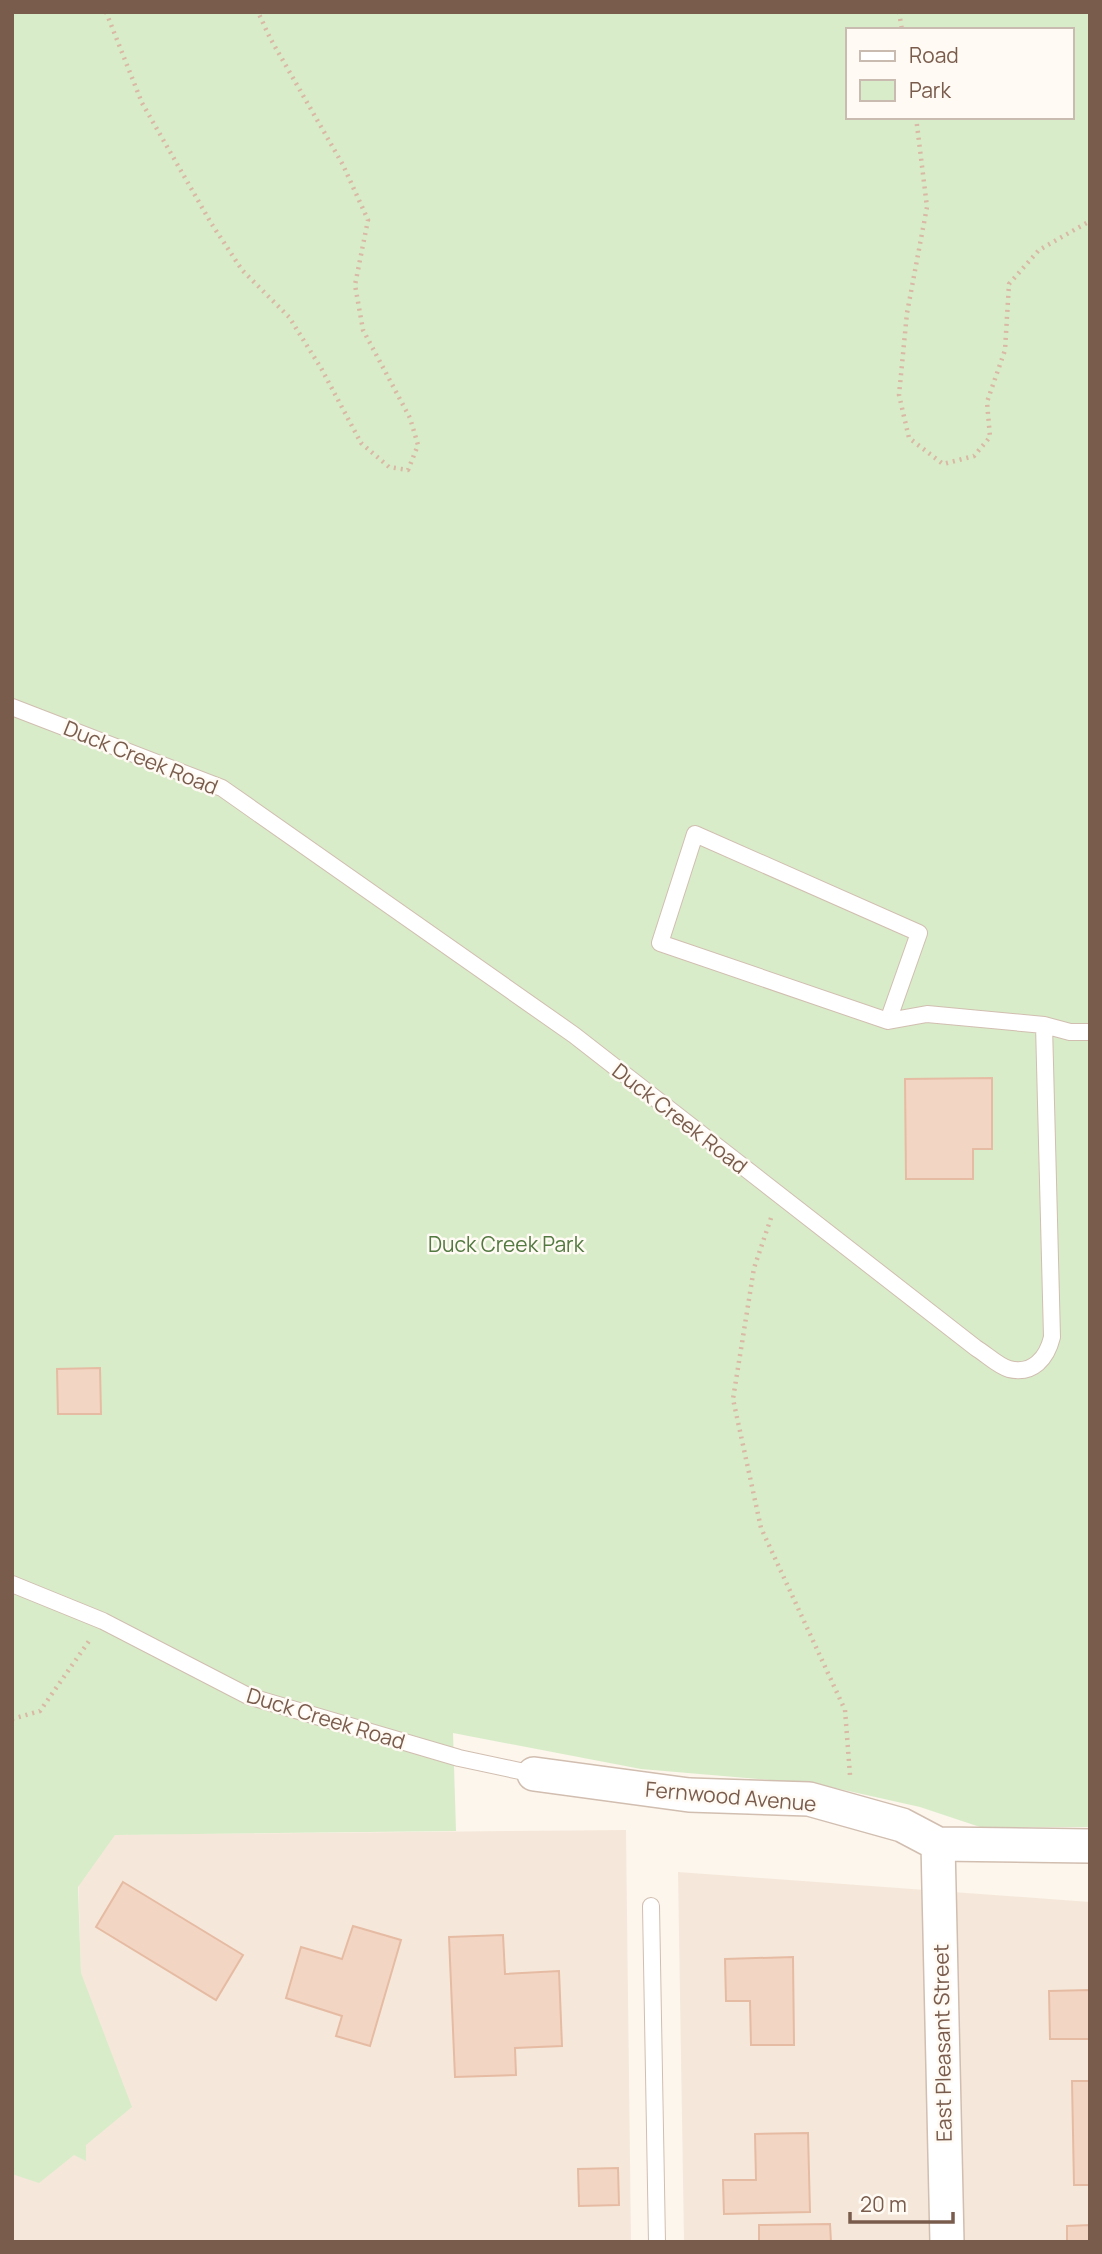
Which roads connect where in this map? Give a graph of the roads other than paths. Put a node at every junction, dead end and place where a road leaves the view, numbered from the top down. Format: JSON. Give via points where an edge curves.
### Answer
{"nodes":[{"id":1,"x":12,"y":707,"type":"edge"},
{"id":2,"x":888,"y":1021,"type":"junction"},
{"id":3,"x":1044,"y":1025,"type":"junction"},
{"id":4,"x":1090,"y":1032,"type":"edge"},
{"id":5,"x":12,"y":1584,"type":"edge"},
{"id":6,"x":534,"y":1774,"type":"joint"},
{"id":7,"x":938,"y":1844,"type":"junction"},
{"id":8,"x":1090,"y":1846,"type":"edge"},
{"id":9,"x":651,"y":1906,"type":"dead end"},
{"id":10,"x":657,"y":2242,"type":"edge"},
{"id":11,"x":947,"y":2242,"type":"edge"}],
"edges":[{"from":1,"to":3,"type":"lane","name":"Duck Creek Road","via":[[222,788],[574,1035],[1008,1369],[1040,1364],[1052,1337]]},
{"from":2,"to":2,"type":"lane","via":[[660,943],[695,834],[919,933]]},
{"from":2,"to":3,"type":"lane","via":[[927,1014]]},
{"from":3,"to":4,"type":"lane"},
{"from":5,"to":6,"type":"lane","name":"Duck Creek Road","via":[[103,1621],[248,1696],[459,1758]]},
{"from":6,"to":7,"type":"street","name":"Fernwood Avenue","via":[[689,1795],[809,1799],[902,1825]]},
{"from":7,"to":8,"type":"street","name":"Fernwood Avenue"},
{"from":7,"to":11,"type":"street","name":"East Pleasant Street"},
{"from":9,"to":10,"type":"lane"}]}
